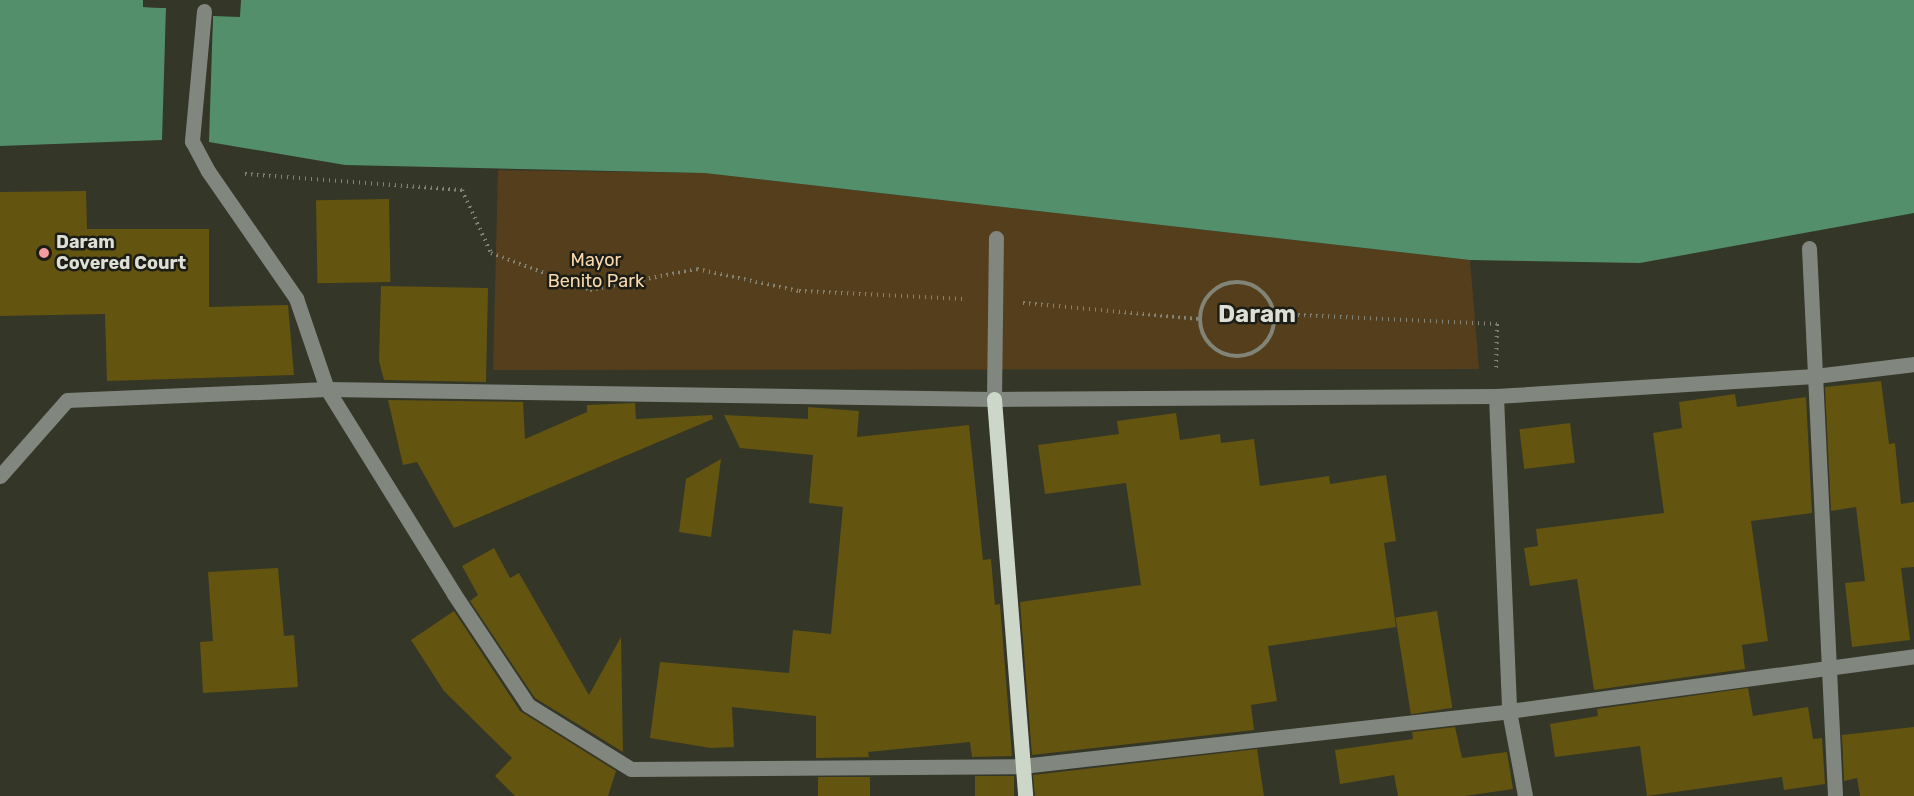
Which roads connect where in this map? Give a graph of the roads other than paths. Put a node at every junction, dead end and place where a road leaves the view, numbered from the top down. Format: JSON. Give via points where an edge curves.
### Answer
{"nodes":[{"id":1,"x":204,"y":12,"type":"dead end"},
{"id":2,"x":996,"y":238,"type":"dead end"},
{"id":3,"x":1809,"y":248,"type":"dead end"},
{"id":4,"x":1914,"y":364,"type":"edge"},
{"id":5,"x":1815,"y":376,"type":"junction"},
{"id":6,"x":327,"y":389,"type":"junction"},
{"id":7,"x":1496,"y":396,"type":"junction"},
{"id":8,"x":994,"y":399,"type":"junction"},
{"id":9,"x":0,"y":476,"type":"edge"},
{"id":10,"x":1914,"y":656,"type":"edge"},
{"id":11,"x":1828,"y":666,"type":"junction"},
{"id":12,"x":1509,"y":711,"type":"junction"},
{"id":13,"x":1022,"y":766,"type":"junction"},
{"id":14,"x":1025,"y":796,"type":"edge"},
{"id":15,"x":1525,"y":796,"type":"edge"},
{"id":16,"x":1835,"y":796,"type":"edge"}],
"edges":[{"from":1,"to":6,"type":"street","via":[[192,141],[208,171],[296,298]]},
{"from":2,"to":8,"type":"street"},
{"from":3,"to":5,"type":"street"},
{"from":4,"to":5,"type":"street"},
{"from":5,"to":7,"type":"street"},
{"from":5,"to":11,"type":"street"},
{"from":6,"to":8,"type":"street"},
{"from":6,"to":9,"type":"street","via":[[67,400]]},
{"from":6,"to":13,"type":"street","via":[[528,705],[631,769]]},
{"from":7,"to":8,"type":"street"},
{"from":7,"to":12,"type":"street"},
{"from":8,"to":13,"type":"main road"},
{"from":10,"to":11,"type":"street"},
{"from":11,"to":12,"type":"street"},
{"from":11,"to":16,"type":"street"},
{"from":12,"to":13,"type":"street"},
{"from":12,"to":15,"type":"street"},
{"from":13,"to":14,"type":"main road"}]}
